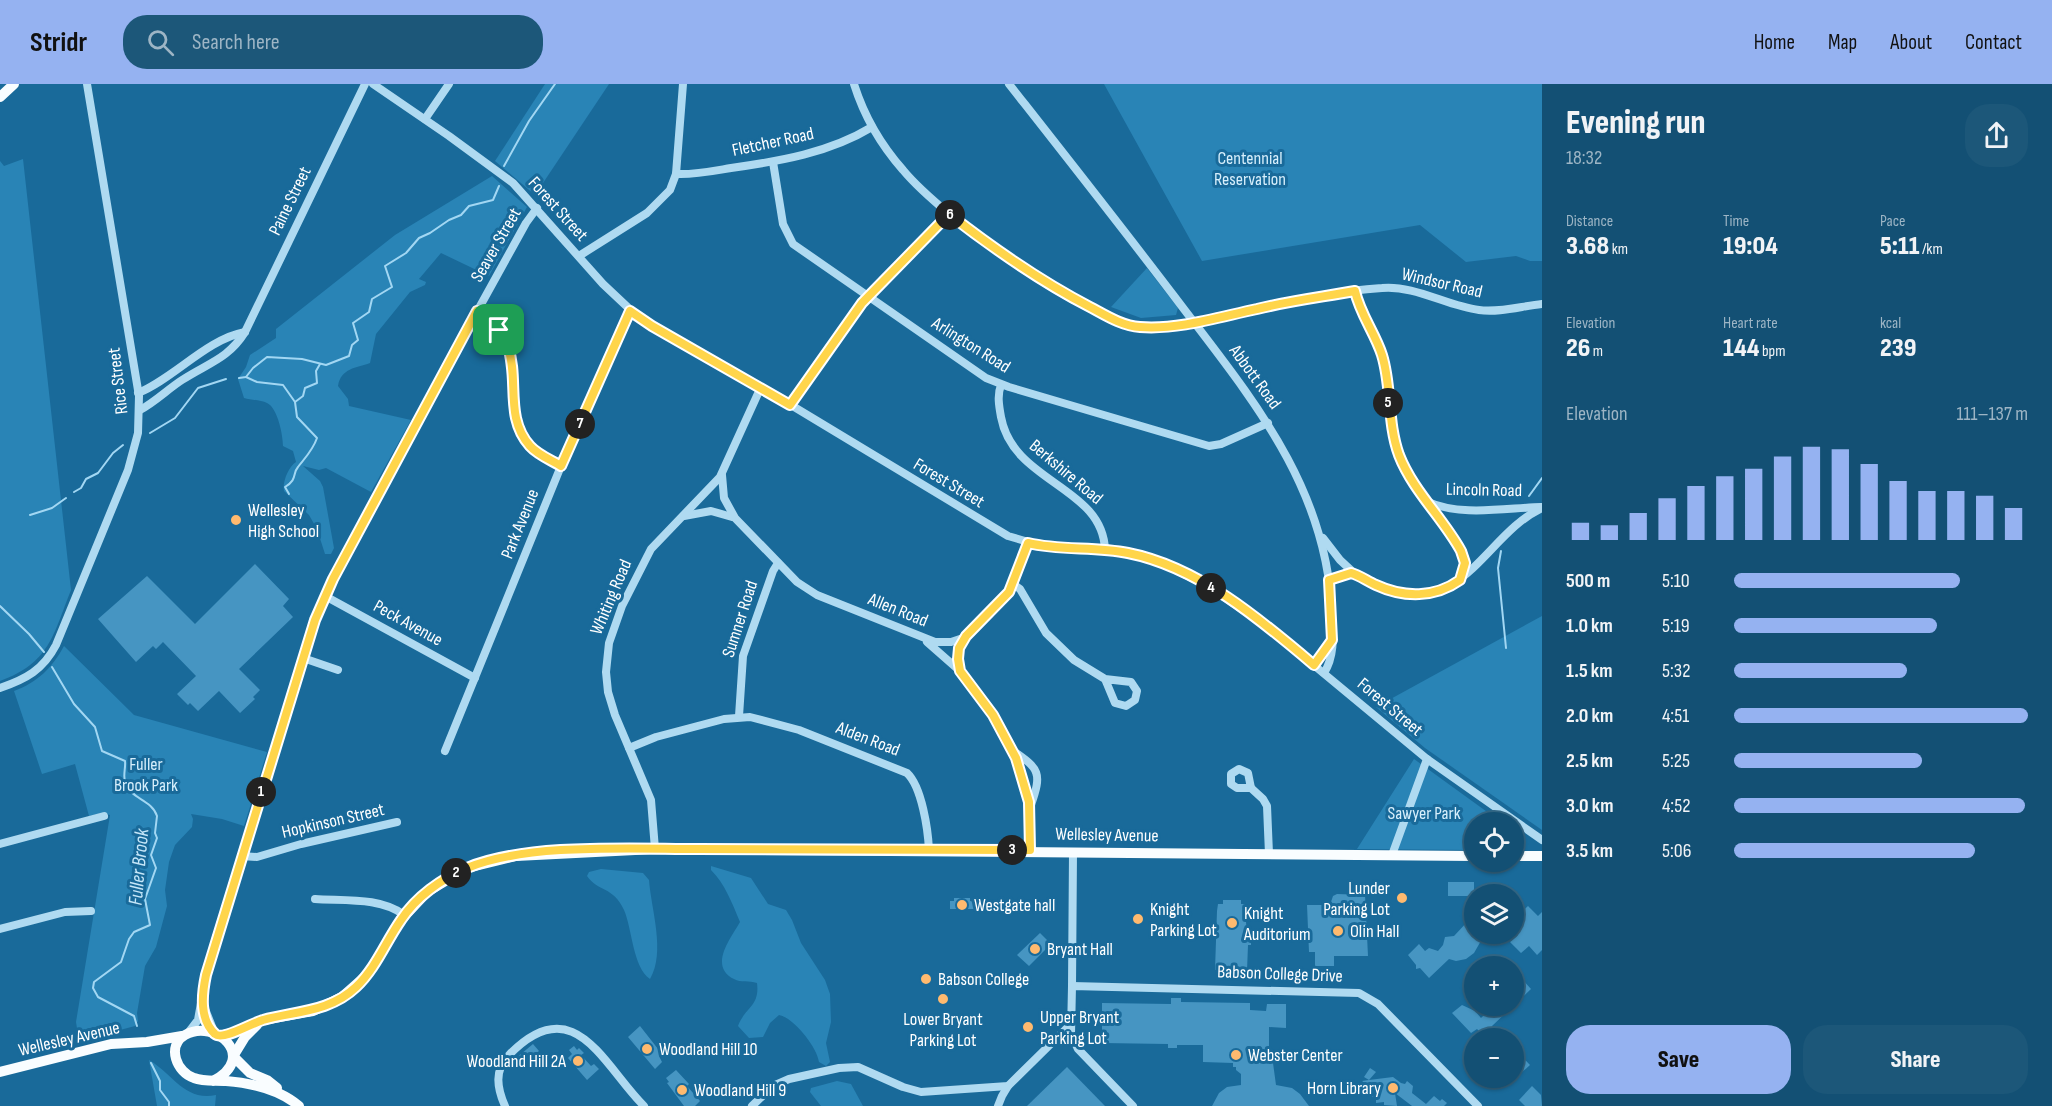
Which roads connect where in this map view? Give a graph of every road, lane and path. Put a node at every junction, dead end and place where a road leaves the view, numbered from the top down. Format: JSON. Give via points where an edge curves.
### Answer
{"nodes":[{"id":1,"x":14,"y":84,"type":"edge"},
{"id":2,"x":87,"y":84,"type":"edge"},
{"id":3,"x":365,"y":84,"type":"edge"},
{"id":4,"x":373,"y":84,"type":"edge"},
{"id":5,"x":449,"y":84,"type":"edge"},
{"id":6,"x":683,"y":84,"type":"edge"},
{"id":7,"x":854,"y":84,"type":"edge"},
{"id":8,"x":1009,"y":84,"type":"edge"},
{"id":9,"x":0,"y":97,"type":"edge"},
{"id":10,"x":425,"y":119,"type":"junction"},
{"id":11,"x":872,"y":127,"type":"junction"},
{"id":12,"x":773,"y":162,"type":"junction"},
{"id":13,"x":676,"y":174,"type":"junction"},
{"id":14,"x":537,"y":208,"type":"junction"},
{"id":15,"x":949,"y":214,"type":"junction"},
{"id":16,"x":579,"y":256,"type":"junction"},
{"id":17,"x":1355,"y":291,"type":"junction"},
{"id":18,"x":867,"y":297,"type":"junction"},
{"id":19,"x":1542,"y":304,"type":"edge"},
{"id":20,"x":477,"y":311,"type":"junction"},
{"id":21,"x":630,"y":311,"type":"junction"},
{"id":22,"x":1194,"y":322,"type":"junction"},
{"id":23,"x":245,"y":332,"type":"junction"},
{"id":24,"x":1001,"y":385,"type":"junction"},
{"id":25,"x":761,"y":387,"type":"junction"},
{"id":26,"x":138,"y":393,"type":"junction"},
{"id":27,"x":790,"y":405,"type":"junction"},
{"id":28,"x":140,"y":410,"type":"junction"},
{"id":29,"x":1268,"y":423,"type":"junction"},
{"id":30,"x":561,"y":466,"type":"junction"},
{"id":31,"x":722,"y":472,"type":"junction"},
{"id":32,"x":1426,"y":501,"type":"junction"},
{"id":33,"x":1542,"y":507,"type":"edge"},
{"id":34,"x":681,"y":517,"type":"junction"},
{"id":35,"x":735,"y":518,"type":"junction"},
{"id":36,"x":1317,"y":527,"type":"junction"},
{"id":37,"x":1028,"y":543,"type":"junction"},
{"id":38,"x":1105,"y":550,"type":"junction"},
{"id":39,"x":778,"y":564,"type":"junction"},
{"id":40,"x":1354,"y":573,"type":"junction"},
{"id":41,"x":1329,"y":580,"type":"junction"},
{"id":42,"x":1460,"y":580,"type":"junction"},
{"id":43,"x":1013,"y":584,"type":"junction"},
{"id":44,"x":325,"y":596,"type":"junction"},
{"id":45,"x":966,"y":636,"type":"junction"},
{"id":46,"x":923,"y":639,"type":"junction"},
{"id":47,"x":1332,"y":640,"type":"junction"},
{"id":48,"x":303,"y":658,"type":"junction"},
{"id":49,"x":1314,"y":665,"type":"junction"},
{"id":50,"x":338,"y":670,"type":"dead end"},
{"id":51,"x":960,"y":671,"type":"junction"},
{"id":52,"x":1324,"y":673,"type":"junction"},
{"id":53,"x":475,"y":678,"type":"junction"},
{"id":54,"x":1105,"y":679,"type":"dead end"},
{"id":55,"x":0,"y":688,"type":"edge"},
{"id":56,"x":739,"y":716,"type":"junction"},
{"id":57,"x":629,"y":748,"type":"junction"},
{"id":58,"x":1012,"y":749,"type":"junction"},
{"id":59,"x":445,"y":751,"type":"dead end"},
{"id":60,"x":1427,"y":759,"type":"junction"},
{"id":61,"x":1251,"y":788,"type":"dead end"},
{"id":62,"x":1030,"y":808,"type":"junction"},
{"id":63,"x":104,"y":816,"type":"dead end"},
{"id":64,"x":397,"y":822,"type":"dead end"},
{"id":65,"x":1542,"y":840,"type":"edge"},
{"id":66,"x":0,"y":844,"type":"edge"},
{"id":67,"x":655,"y":849,"type":"junction"},
{"id":68,"x":929,"y":850,"type":"junction"},
{"id":69,"x":1030,"y":850,"type":"junction"},
{"id":70,"x":1073,"y":852,"type":"junction"},
{"id":71,"x":1269,"y":854,"type":"junction"},
{"id":72,"x":1392,"y":855,"type":"junction"},
{"id":73,"x":241,"y":856,"type":"junction"},
{"id":74,"x":1464,"y":856,"type":"edge"},
{"id":75,"x":1524,"y":856,"type":"edge"},
{"id":76,"x":1542,"y":856,"type":"edge"},
{"id":77,"x":315,"y":898,"type":"dead end"},
{"id":78,"x":91,"y":911,"type":"dead end"},
{"id":79,"x":404,"y":915,"type":"junction"},
{"id":80,"x":0,"y":929,"type":"edge"},
{"id":81,"x":1072,"y":986,"type":"junction"},
{"id":82,"x":202,"y":997,"type":"junction"},
{"id":83,"x":263,"y":1020,"type":"junction"},
{"id":84,"x":1071,"y":1024,"type":"junction"},
{"id":85,"x":185,"y":1035,"type":"junction"},
{"id":86,"x":217,"y":1035,"type":"junction"},
{"id":87,"x":138,"y":1042,"type":"junction"},
{"id":88,"x":234,"y":1056,"type":"junction"},
{"id":89,"x":175,"y":1057,"type":"junction"},
{"id":90,"x":0,"y":1072,"type":"edge"},
{"id":91,"x":213,"y":1081,"type":"junction"},
{"id":92,"x":1008,"y":1086,"type":"junction"},
{"id":93,"x":281,"y":1093,"type":"junction"},
{"id":94,"x":299,"y":1106,"type":"edge"},
{"id":95,"x":505,"y":1106,"type":"edge"},
{"id":96,"x":644,"y":1106,"type":"edge"},
{"id":97,"x":752,"y":1106,"type":"edge"},
{"id":98,"x":999,"y":1106,"type":"edge"},
{"id":99,"x":1133,"y":1106,"type":"edge"},
{"id":100,"x":1478,"y":1106,"type":"edge"}],
"edges":[{"from":1,"to":9,"type":"main road"},
{"from":2,"to":26,"type":"street","name":"Rice Street"},
{"from":3,"to":23,"type":"street","name":"Paine Street"},
{"from":4,"to":10,"type":"street","name":"Forest Street"},
{"from":5,"to":10,"type":"street"},
{"from":6,"to":13,"type":"street"},
{"from":7,"to":11,"type":"street","name":"Windsor Road"},
{"from":8,"to":22,"type":"street","name":"Abbott Road"},
{"from":10,"to":14,"type":"street","name":"Forest Street","via":[[506,178]]},
{"from":11,"to":12,"type":"street","name":"Fletcher Road","via":[[828,148]]},
{"from":11,"to":15,"type":"street","name":"Windsor Road","via":[[904,172]]},
{"from":12,"to":13,"type":"street","name":"Fletcher Road"},
{"from":12,"to":18,"type":"street","name":"Arlington Road","via":[[789,240]]},
{"from":13,"to":16,"type":"street","via":[[670,190],[657,205]]},
{"from":14,"to":16,"type":"street","name":"Forest Street"},
{"from":14,"to":20,"type":"street","name":"Seaver Street"},
{"from":15,"to":18,"type":"street"},
{"from":15,"to":22,"type":"street","name":"Windsor Road","via":[[1058,290],[1113,319],[1130,326],[1154,328]]},
{"from":16,"to":21,"type":"street","name":"Forest Street"},
{"from":17,"to":19,"type":"street","name":"Windsor Road","via":[[1392,288],[1480,310]]},
{"from":17,"to":22,"type":"street","name":"Windsor Road"},
{"from":17,"to":32,"type":"street","via":[[1383,358],[1397,450]]},
{"from":18,"to":24,"type":"street","name":"Arlington Road"},
{"from":18,"to":27,"type":"street"},
{"from":20,"to":30,"type":"street","via":[[496,326],[510,349],[516,411],[526,440],[537,452]]},
{"from":20,"to":44,"type":"street","name":"Seaver Street"},
{"from":21,"to":25,"type":"street","name":"Forest Street"},
{"from":21,"to":30,"type":"street","name":"Park Avenue"},
{"from":22,"to":29,"type":"street","name":"Abbott Road"},
{"from":23,"to":26,"type":"street","via":[[193,358]]},
{"from":23,"to":28,"type":"street","name":"Paine Street","via":[[228,353]]},
{"from":24,"to":29,"type":"street","name":"Arlington Road","via":[[1209,446]]},
{"from":24,"to":38,"type":"street","name":"Berkshire Road","via":[[1000,411],[1011,446],[1029,465],[1089,511],[1101,528]]},
{"from":25,"to":27,"type":"street","name":"Forest Street"},
{"from":25,"to":31,"type":"street","name":"Whiting Road"},
{"from":26,"to":28,"type":"street","name":"Rice Street"},
{"from":27,"to":37,"type":"street","name":"Forest Street","via":[[996,530]]},
{"from":28,"to":55,"type":"street","name":"Rice Street","via":[[137,440],[122,488],[60,637],[48,659],[30,676]]},
{"from":29,"to":36,"type":"street","name":"Abbott Road","via":[[1298,479]]},
{"from":30,"to":53,"type":"street","name":"Park Avenue"},
{"from":31,"to":34,"type":"street","name":"Whiting Road","via":[[717,482]]},
{"from":31,"to":35,"type":"street","name":"Allen Road","via":[[724,498]]},
{"from":32,"to":33,"type":"street","name":"Lincoln Road","via":[[1465,509]]},
{"from":32,"to":42,"type":"street","via":[[1461,551],[1465,563]]},
{"from":33,"to":42,"type":"street","name":"Lincoln Road","via":[[1515,526]]},
{"from":34,"to":35,"type":"street","via":[[711,511]]},
{"from":34,"to":57,"type":"street","name":"Whiting Road","via":[[647,556],[609,643],[607,685]]},
{"from":35,"to":39,"type":"street","name":"Allen Road"},
{"from":36,"to":40,"type":"street","name":"Lincoln Road","via":[[1328,546]]},
{"from":36,"to":41,"type":"street","name":"Abbott Road"},
{"from":37,"to":38,"type":"street","name":"Forest Street"},
{"from":37,"to":43,"type":"street"},
{"from":38,"to":49,"type":"street","name":"Forest Street","via":[[1148,558],[1199,582],[1252,615]]},
{"from":39,"to":46,"type":"street","name":"Allen Road","via":[[817,595]]},
{"from":39,"to":56,"type":"street","name":"Sumner Road","via":[[743,656]]},
{"from":40,"to":41,"type":"street"},
{"from":40,"to":42,"type":"street","name":"Lincoln Road","via":[[1380,587],[1410,594],[1448,589]]},
{"from":41,"to":47,"type":"street","name":"Abbott Road"},
{"from":43,"to":45,"type":"street"},
{"from":43,"to":54,"type":"street","via":[[1055,644]]},
{"from":44,"to":48,"type":"street","name":"Seaver Street"},
{"from":44,"to":53,"type":"street","name":"Peck Avenue"},
{"from":45,"to":46,"type":"street","name":"Allen Road","via":[[946,643]]},
{"from":45,"to":51,"type":"street","via":[[958,652]]},
{"from":46,"to":51,"type":"street"},
{"from":47,"to":49,"type":"street"},
{"from":47,"to":52,"type":"street","name":"Abbott Road","via":[[1331,660]]},
{"from":48,"to":50,"type":"street"},
{"from":48,"to":73,"type":"street","name":"Seaver Street"},
{"from":49,"to":52,"type":"street","name":"Forest Street"},
{"from":51,"to":58,"type":"street","via":[[993,715]]},
{"from":52,"to":60,"type":"street","name":"Forest Street"},
{"from":53,"to":59,"type":"street","name":"Park Avenue"},
{"from":56,"to":57,"type":"street","via":[[656,737]]},
{"from":56,"to":68,"type":"street","name":"Alden Road","via":[[799,730],[907,773],[917,789]]},
{"from":57,"to":67,"type":"street","name":"Whiting Road","via":[[653,806]]},
{"from":58,"to":62,"type":"street"},
{"from":58,"to":62,"type":"street","via":[[1037,771],[1037,788]]},
{"from":60,"to":65,"type":"street","name":"Forest Street"},
{"from":60,"to":72,"type":"street"},
{"from":61,"to":71,"type":"street","via":[[1267,806]]},
{"from":62,"to":69,"type":"street"},
{"from":63,"to":66,"type":"street"},
{"from":64,"to":73,"type":"street","name":"Hopkinson Street","via":[[257,857]]},
{"from":67,"to":68,"type":"main road","name":"Wellesley Avenue"},
{"from":67,"to":79,"type":"main road","name":"Wellesley Avenue","via":[[528,854],[485,862],[440,882]]},
{"from":68,"to":69,"type":"main road","name":"Wellesley Avenue"},
{"from":69,"to":70,"type":"main road","name":"Wellesley Avenue"},
{"from":70,"to":71,"type":"main road","name":"Wellesley Avenue"},
{"from":70,"to":81,"type":"street"},
{"from":71,"to":72,"type":"main road","name":"Wellesley Avenue"},
{"from":72,"to":74,"type":"main road","name":"Wellesley Avenue"},
{"from":73,"to":82,"type":"street","name":"Seaver Street","via":[[209,960]]},
{"from":75,"to":76,"type":"main road"},
{"from":77,"to":79,"type":"street","via":[[376,903]]},
{"from":78,"to":80,"type":"street","via":[[64,912]]},
{"from":79,"to":83,"type":"main road","name":"Wellesley Avenue","via":[[374,966],[351,992],[313,1011]]},
{"from":81,"to":84,"type":"street"},
{"from":81,"to":100,"type":"street","name":"Babson College Drive","via":[[1359,993],[1378,1004]]},
{"from":82,"to":85,"type":"street","name":"Seaver Street","via":[[198,1020]]},
{"from":82,"to":86,"type":"street","name":"Seaver Street","via":[[206,1016]]},
{"from":83,"to":86,"type":"main road","name":"Wellesley Avenue","via":[[233,1033]]},
{"from":83,"to":88,"type":"main road","via":[[245,1037]]},
{"from":84,"to":92,"type":"street"},
{"from":84,"to":99,"type":"street","via":[[1072,1039],[1078,1048]]},
{"from":85,"to":86,"type":"main road"},
{"from":85,"to":87,"type":"main road","name":"Wellesley Avenue"},
{"from":85,"to":89,"type":"main road","via":[[176,1046]]},
{"from":86,"to":88,"type":"main road"},
{"from":87,"to":89,"type":"main road"},
{"from":87,"to":90,"type":"main road","name":"Wellesley Avenue","via":[[111,1044]]},
{"from":88,"to":91,"type":"main road","via":[[228,1072]]},
{"from":88,"to":93,"type":"main road","via":[[250,1073],[267,1080]]},
{"from":89,"to":91,"type":"main road","via":[[186,1074]]},
{"from":91,"to":93,"type":"main road","via":[[245,1083]]},
{"from":92,"to":97,"type":"street","via":[[921,1092],[858,1067],[839,1068],[789,1078],[773,1086]]},
{"from":92,"to":98,"type":"street"},
{"from":93,"to":94,"type":"main road"},
{"from":95,"to":96,"type":"street","via":[[498,1085],[503,1060],[530,1035],[558,1029],[574,1032],[603,1054]]}]}
